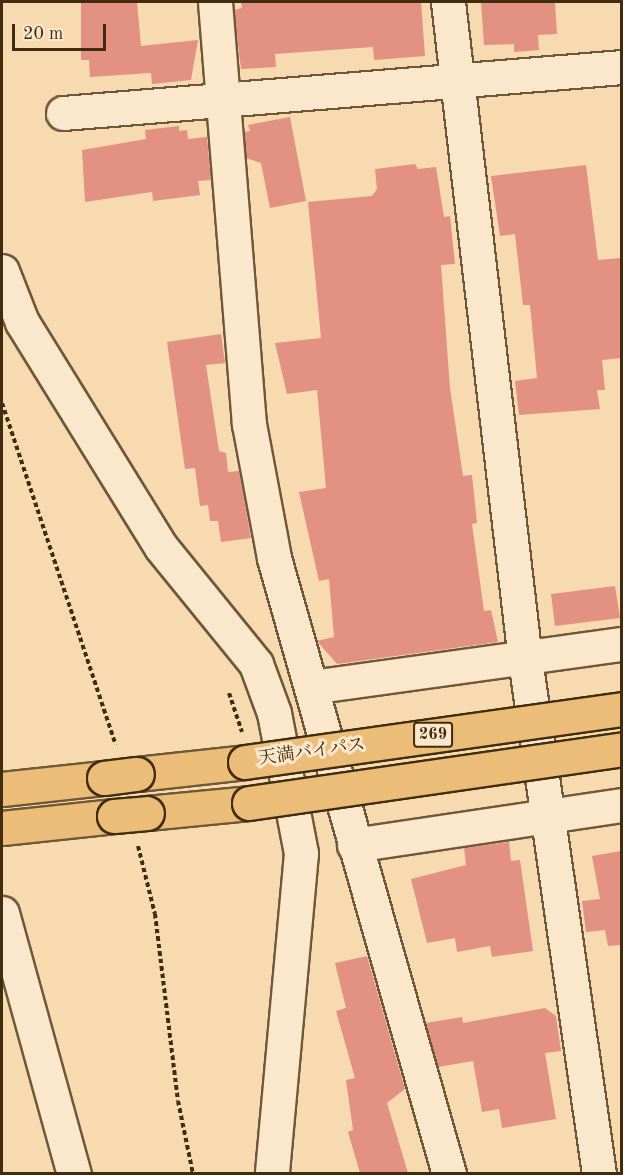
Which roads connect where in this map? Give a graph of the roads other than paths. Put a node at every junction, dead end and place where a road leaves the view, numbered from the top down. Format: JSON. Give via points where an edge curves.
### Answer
{"nodes":[{"id":1,"x":215,"y":2,"type":"edge"},
{"id":2,"x":448,"y":2,"type":"edge"},
{"id":3,"x":621,"y":67,"type":"edge"},
{"id":4,"x":456,"y":79,"type":"junction"},
{"id":5,"x":223,"y":97,"type":"junction"},
{"id":6,"x":63,"y":113,"type":"dead end"},
{"id":7,"x":2,"y":271,"type":"edge"},
{"id":8,"x":621,"y":644,"type":"edge"},
{"id":9,"x":525,"y":659,"type":"junction"},
{"id":10,"x":312,"y":687,"type":"junction"},
{"id":11,"x":621,"y":709,"type":"edge"},
{"id":12,"x":621,"y":749,"type":"edge"},
{"id":13,"x":2,"y":789,"type":"edge"},
{"id":14,"x":621,"y":804,"type":"edge"},
{"id":15,"x":550,"y":816,"type":"junction"},
{"id":16,"x":2,"y":828,"type":"edge"},
{"id":17,"x":354,"y":845,"type":"junction"},
{"id":18,"x":2,"y":913,"type":"edge"},
{"id":19,"x":74,"y":1173,"type":"edge"},
{"id":20,"x":272,"y":1173,"type":"edge"},
{"id":21,"x":449,"y":1173,"type":"edge"},
{"id":22,"x":599,"y":1173,"type":"edge"}],
"edges":[{"from":1,"to":5,"type":"street"},
{"from":2,"to":4,"type":"street"},
{"from":3,"to":4,"type":"street"},
{"from":4,"to":5,"type":"street"},
{"from":4,"to":9,"type":"street"},
{"from":5,"to":6,"type":"street"},
{"from":5,"to":10,"type":"street","via":[[249,424],[274,558]]},
{"from":7,"to":20,"type":"street","via":[[22,322],[160,548],[256,664],[274,713],[301,853]]},
{"from":8,"to":9,"type":"street"},
{"from":9,"to":10,"type":"street"},
{"from":9,"to":15,"type":"street"},
{"from":10,"to":17,"type":"street"},
{"from":11,"to":13,"type":"highway","name":"天満バイパス","number":"269","bridge":true,"via":[[245,762],[120,769],[60,783]]},
{"from":12,"to":16,"type":"highway","number":"269","bridge":true,"via":[[132,821],[63,821]]},
{"from":14,"to":15,"type":"street"},
{"from":15,"to":17,"type":"street"},
{"from":15,"to":22,"type":"street"},
{"from":17,"to":21,"type":"street"},
{"from":18,"to":19,"type":"street"}]}
